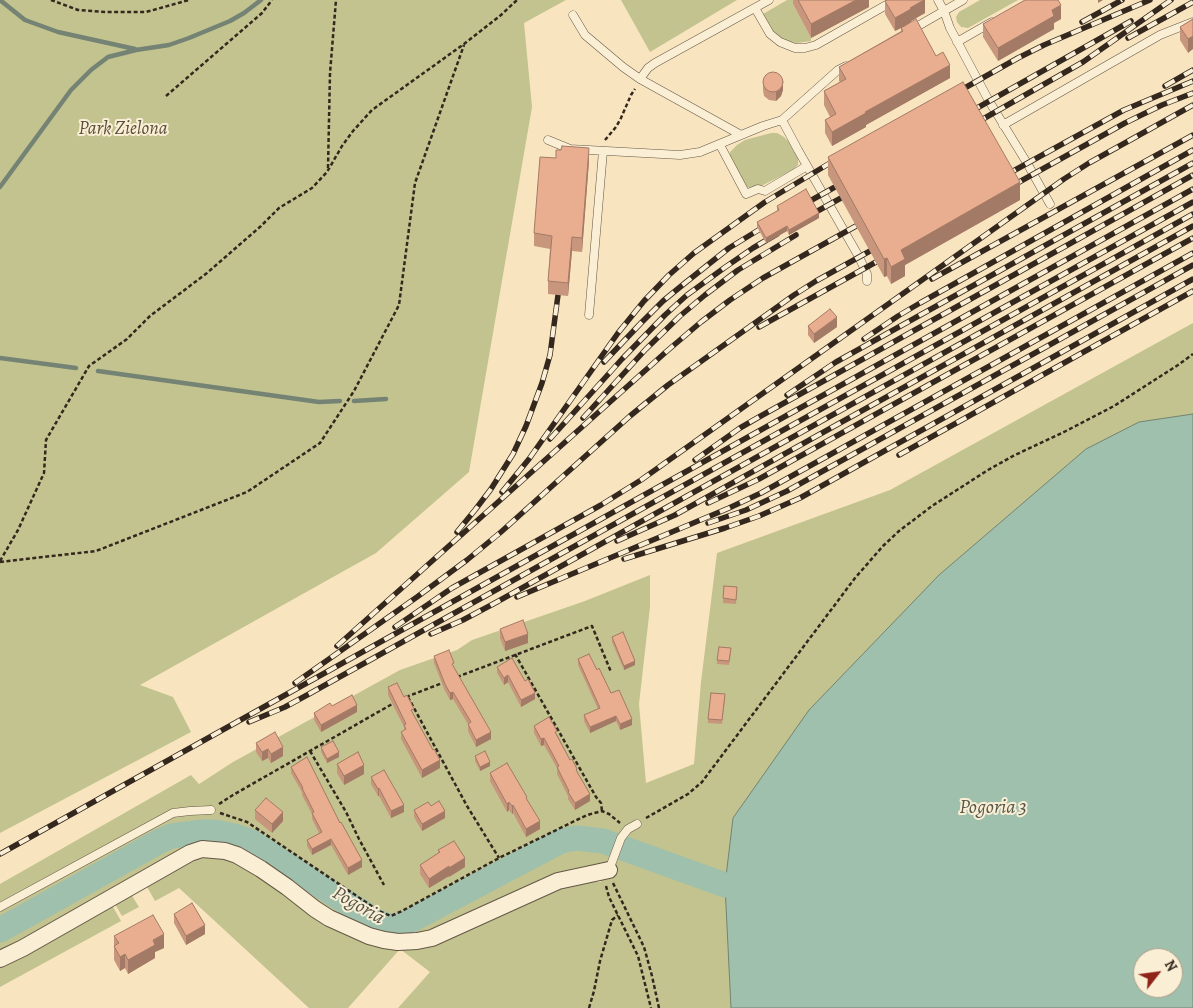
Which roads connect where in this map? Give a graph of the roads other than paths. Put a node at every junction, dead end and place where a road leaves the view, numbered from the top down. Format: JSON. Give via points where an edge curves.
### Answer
{"nodes":[{"id":1,"x":895,"y":0,"type":"edge"},
{"id":2,"x":938,"y":0,"type":"edge"},
{"id":3,"x":963,"y":0,"type":"edge"},
{"id":4,"x":766,"y":1,"type":"edge"},
{"id":5,"x":755,"y":8,"type":"junction"},
{"id":6,"x":944,"y":10,"type":"junction"},
{"id":7,"x":573,"y":15,"type":"dead end"},
{"id":8,"x":999,"y":18,"type":"edge"},
{"id":9,"x":1193,"y":22,"type":"edge"},
{"id":10,"x":907,"y":32,"type":"edge"},
{"id":11,"x":957,"y":42,"type":"junction"},
{"id":12,"x":855,"y":60,"type":"edge"},
{"id":13,"x":640,"y":79,"type":"junction"},
{"id":14,"x":782,"y":120,"type":"junction"},
{"id":15,"x":1003,"y":125,"type":"junction"},
{"id":16,"x":741,"y":135,"type":"junction"},
{"id":17,"x":548,"y":140,"type":"dead end"},
{"id":18,"x":720,"y":145,"type":"junction"},
{"id":19,"x":603,"y":151,"type":"junction"},
{"id":20,"x":807,"y":166,"type":"junction"},
{"id":21,"x":1050,"y":204,"type":"dead end"},
{"id":22,"x":867,"y":280,"type":"dead end"},
{"id":23,"x":589,"y":315,"type":"dead end"},
{"id":24,"x":211,"y":810,"type":"road end"},
{"id":25,"x":637,"y":824,"type":"road end"},
{"id":26,"x":611,"y":865,"type":"joint"},
{"id":27,"x":0,"y":907,"type":"edge"},
{"id":28,"x":0,"y":959,"type":"edge"}],
"edges":[{"from":1,"to":5,"type":"lane","via":[[806,48],[794,48],[780,42],[770,34]]},
{"from":2,"to":6,"type":"lane"},
{"from":3,"to":6,"type":"lane"},
{"from":4,"to":5,"type":"lane"},
{"from":5,"to":13,"type":"lane","via":[[655,63]]},
{"from":6,"to":10,"type":"lane"},
{"from":6,"to":11,"type":"lane"},
{"from":7,"to":13,"type":"lane","via":[[585,36]]},
{"from":8,"to":11,"type":"lane"},
{"from":9,"to":15,"type":"lane","via":[[1160,35]]},
{"from":11,"to":15,"type":"lane"},
{"from":12,"to":14,"type":"lane","via":[[838,70]]},
{"from":13,"to":16,"type":"lane"},
{"from":14,"to":16,"type":"lane"},
{"from":14,"to":20,"type":"lane"},
{"from":15,"to":21,"type":"lane"},
{"from":16,"to":18,"type":"lane"},
{"from":17,"to":19,"type":"lane","via":[[570,149]]},
{"from":18,"to":19,"type":"lane","via":[[680,156]]},
{"from":18,"to":20,"type":"lane","via":[[746,194],[758,188],[765,191]]},
{"from":19,"to":23,"type":"lane"},
{"from":20,"to":22,"type":"lane","via":[[859,257]]},
{"from":24,"to":27,"type":"lane","via":[[173,813]]},
{"from":25,"to":26,"type":"lane","via":[[620,838]]},
{"from":26,"to":28,"type":"street","via":[[558,881],[432,938],[398,942],[369,936],[329,918],[244,859],[225,851],[202,849]]}]}
